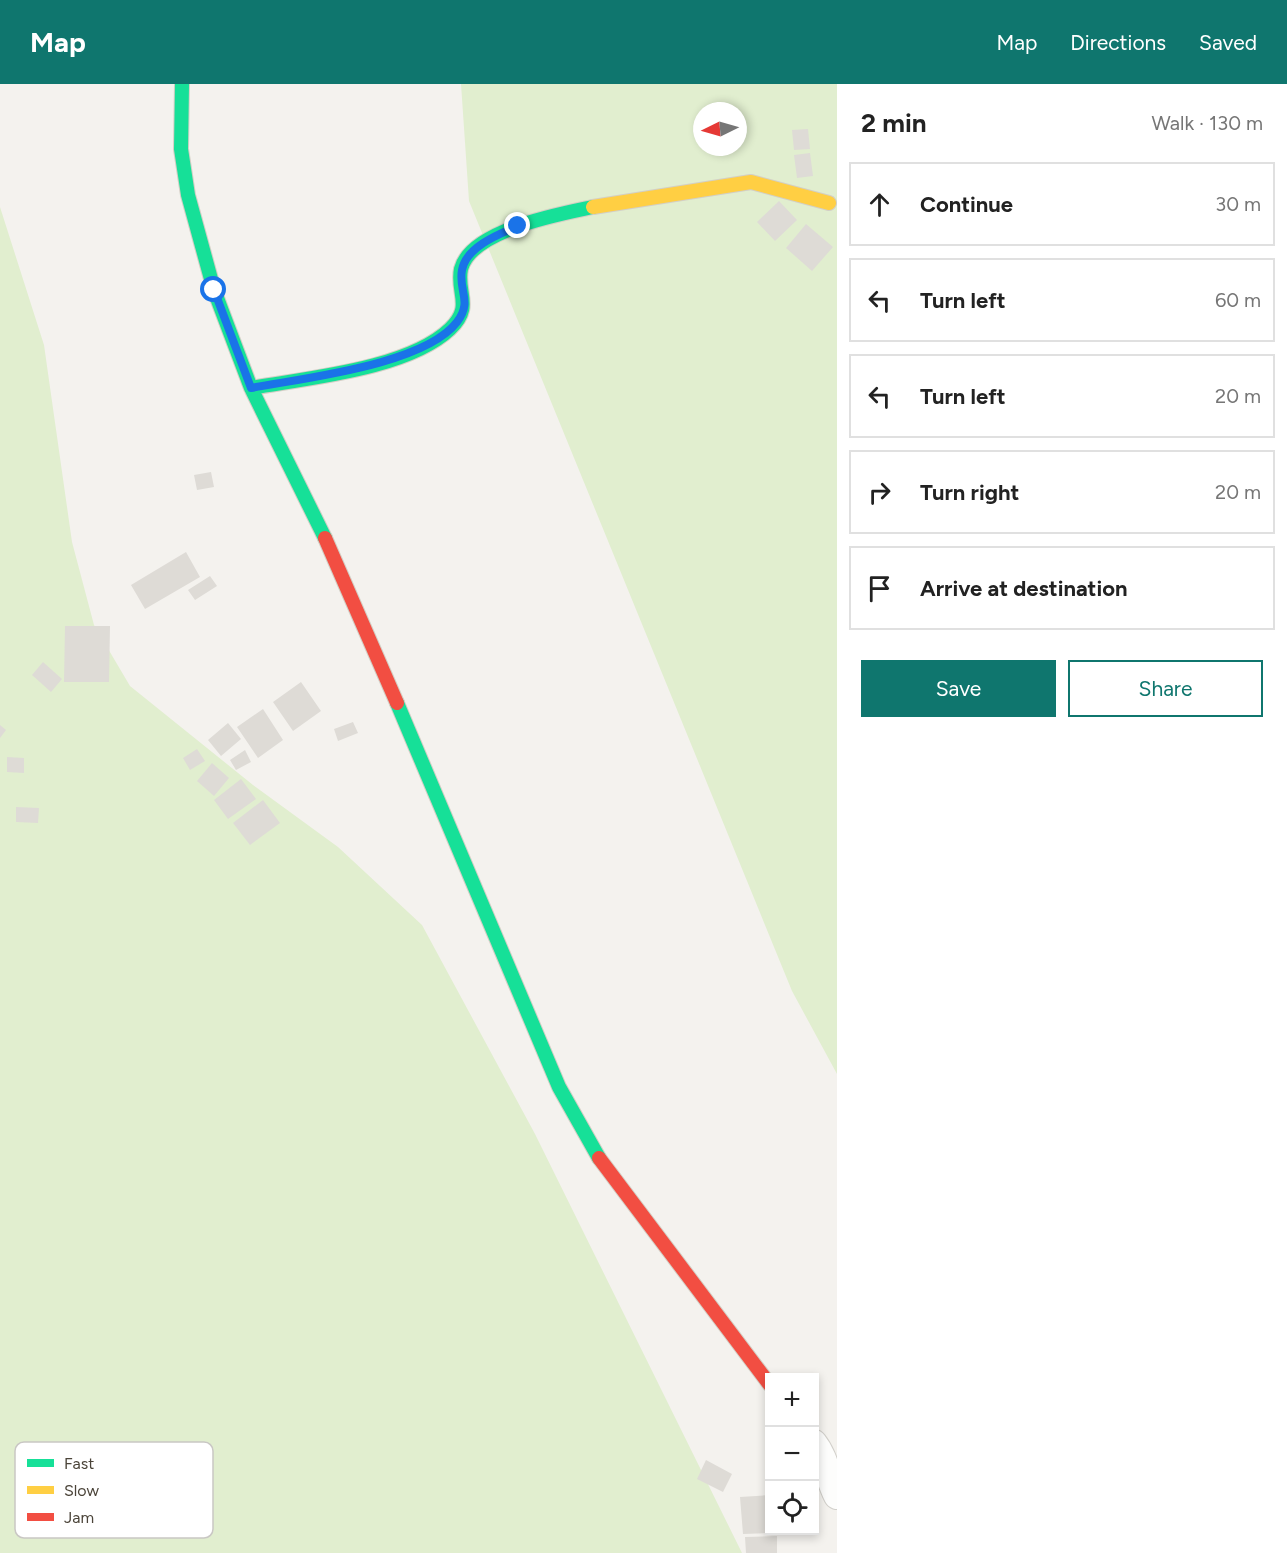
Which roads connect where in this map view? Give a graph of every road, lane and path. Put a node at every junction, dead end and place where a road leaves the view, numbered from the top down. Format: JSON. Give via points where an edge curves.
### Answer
{"nodes":[{"id":1,"x":182,"y":84,"type":"edge"},
{"id":2,"x":829,"y":204,"type":"dead end"},
{"id":3,"x":251,"y":388,"type":"junction"},
{"id":4,"x":765,"y":1378,"type":"edge"},
{"id":5,"x":819,"y":1450,"type":"edge"},
{"id":6,"x":837,"y":1496,"type":"edge"}],
"edges":[{"from":1,"to":3,"type":"street","via":[[181,149],[188,195],[214,290]]},
{"from":2,"to":3,"type":"street","via":[[752,182],[581,210],[518,226],[489,240],[465,260],[465,311],[455,325],[431,342],[351,371]]},
{"from":3,"to":4,"type":"street","via":[[375,650],[559,1086],[605,1169]]},
{"from":5,"to":6,"type":"street"}]}
